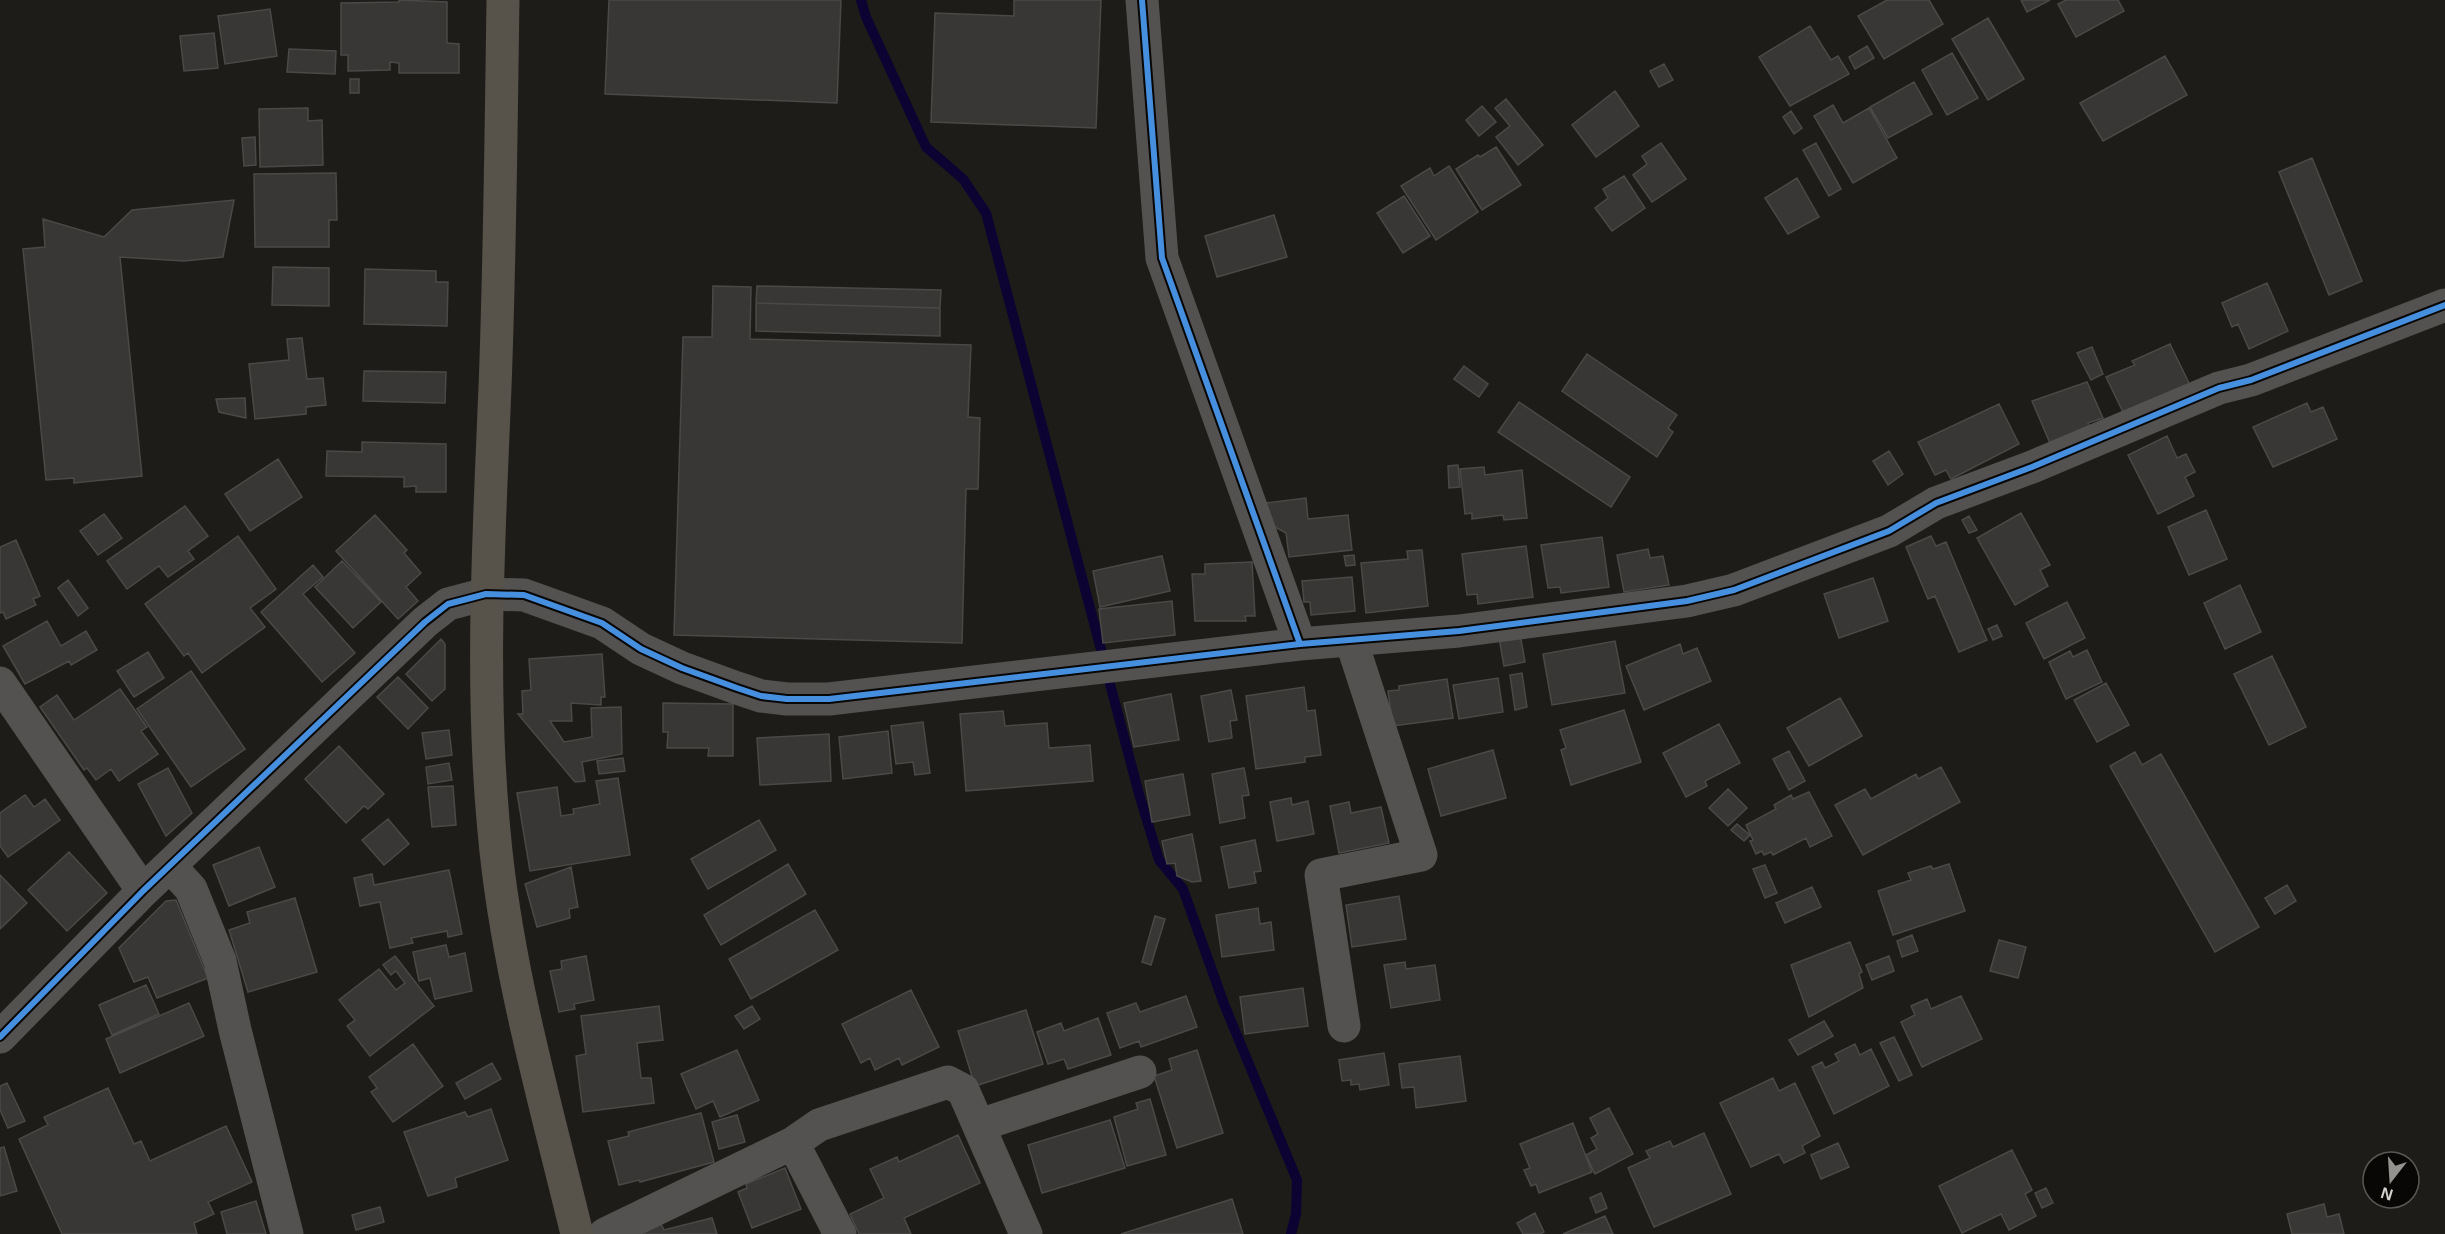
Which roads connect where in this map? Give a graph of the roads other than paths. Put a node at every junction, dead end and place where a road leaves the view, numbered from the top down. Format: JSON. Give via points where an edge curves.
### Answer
{"nodes":[{"id":1,"x":503,"y":0,"type":"edge"},
{"id":2,"x":1142,"y":0,"type":"edge"},
{"id":3,"x":2445,"y":304,"type":"edge"},
{"id":4,"x":486,"y":594,"type":"junction"},
{"id":5,"x":1351,"y":640,"type":"junction"},
{"id":6,"x":1300,"y":644,"type":"junction"},
{"id":7,"x":0,"y":683,"type":"edge"},
{"id":8,"x":171,"y":867,"type":"junction"},
{"id":9,"x":143,"y":891,"type":"junction"},
{"id":10,"x":1344,"y":1026,"type":"dead end"},
{"id":11,"x":0,"y":1036,"type":"edge"},
{"id":12,"x":1140,"y":1072,"type":"dead end"},
{"id":13,"x":980,"y":1125,"type":"junction"},
{"id":14,"x":793,"y":1143,"type":"junction"},
{"id":15,"x":287,"y":1234,"type":"edge"},
{"id":16,"x":577,"y":1234,"type":"edge"},
{"id":17,"x":605,"y":1234,"type":"edge"},
{"id":18,"x":840,"y":1234,"type":"edge"},
{"id":19,"x":1026,"y":1234,"type":"edge"}],
"edges":[{"from":1,"to":4,"type":"main road"},
{"from":2,"to":6,"type":"street","via":[[1162,258]]},
{"from":3,"to":5,"type":"street","via":[[2251,380],[2220,388],[1936,504],[1889,531],[1734,590],[1687,601],[1493,627]]},
{"from":4,"to":6,"type":"street","via":[[524,595],[560,607],[602,623],[641,649],[682,668],[761,696],[787,699],[828,699]]},
{"from":4,"to":8,"type":"street","via":[[448,604],[425,622]]},
{"from":4,"to":16,"type":"main road","via":[[485,680],[500,885],[519,992]]},
{"from":5,"to":6,"type":"street"},
{"from":5,"to":10,"type":"street","via":[[1421,855],[1321,875]]},
{"from":7,"to":9,"type":"street"},
{"from":8,"to":9,"type":"street"},
{"from":8,"to":15,"type":"street","via":[[191,889],[220,961]]},
{"from":9,"to":11,"type":"street"},
{"from":12,"to":13,"type":"street"},
{"from":13,"to":14,"type":"street","via":[[963,1089],[948,1082],[819,1125]]},
{"from":13,"to":19,"type":"street"},
{"from":14,"to":17,"type":"street"},
{"from":14,"to":18,"type":"street"}]}
